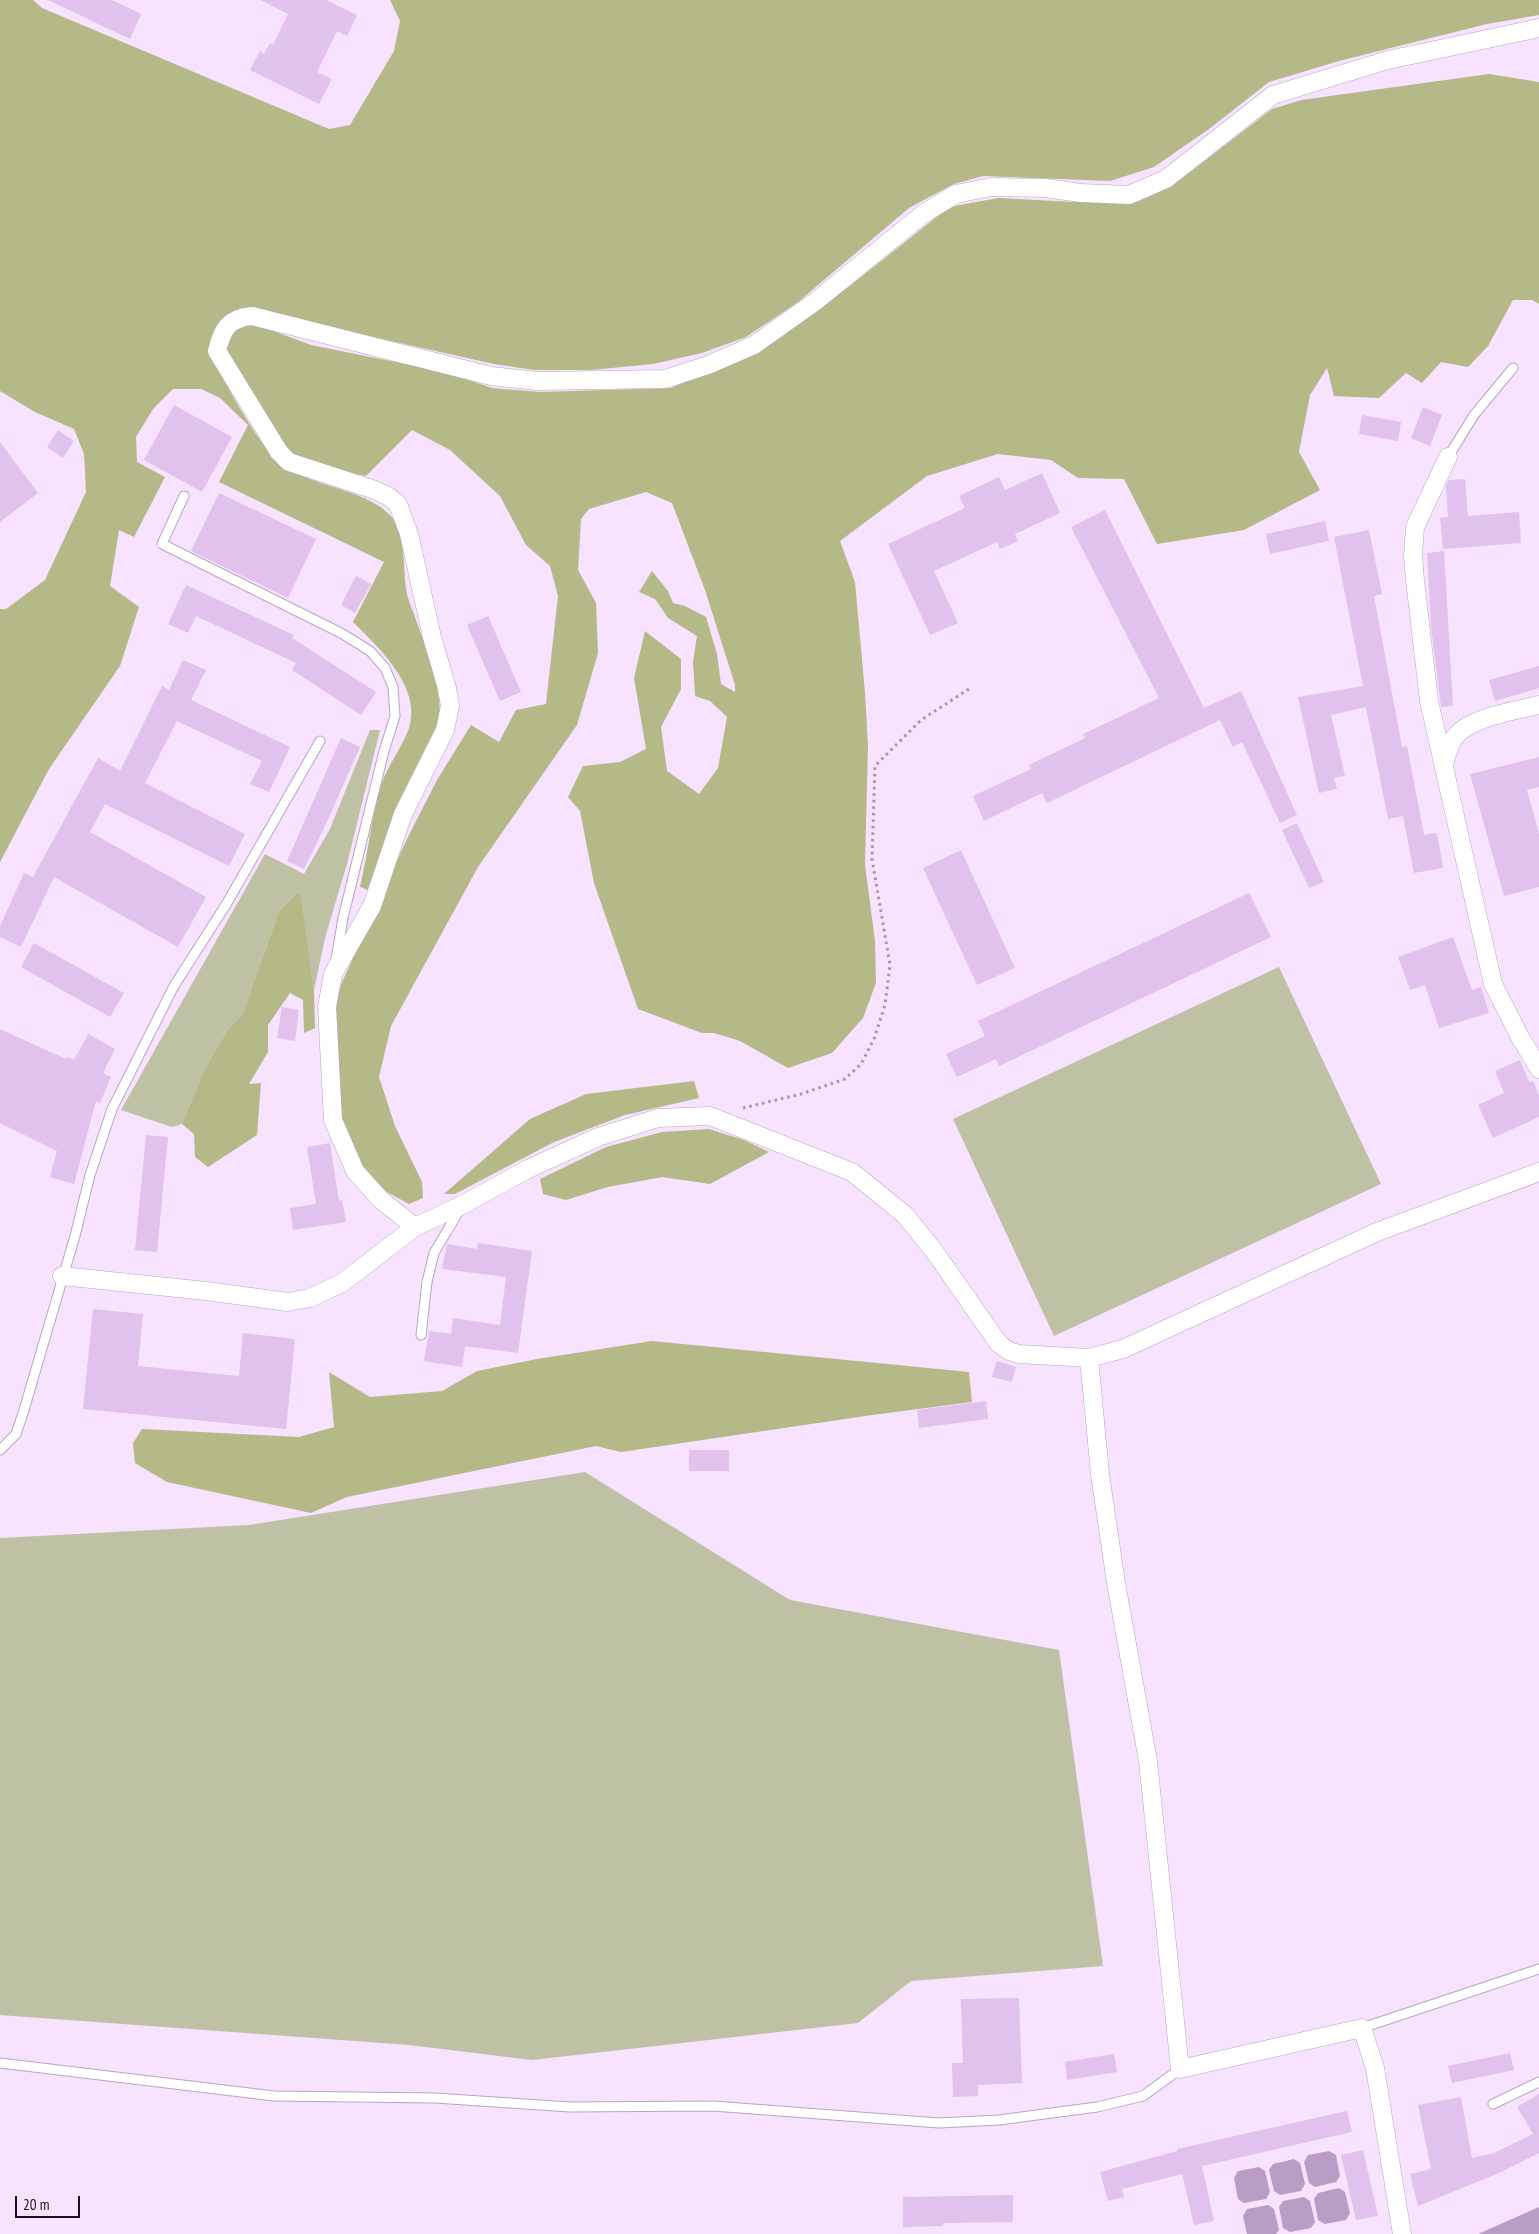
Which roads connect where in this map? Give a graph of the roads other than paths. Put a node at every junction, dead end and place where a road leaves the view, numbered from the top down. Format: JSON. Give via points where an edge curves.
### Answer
{"nodes":[{"id":1,"x":1539,"y":28,"type":"edge"},
{"id":2,"x":1513,"y":368,"type":"dead end"},
{"id":3,"x":1448,"y":457,"type":"joint"},
{"id":4,"x":184,"y":496,"type":"dead end"},
{"id":5,"x":1539,"y":705,"type":"edge"},
{"id":6,"x":320,"y":741,"type":"dead end"},
{"id":7,"x":1444,"y":763,"type":"junction"},
{"id":8,"x":333,"y":974,"type":"junction"},
{"id":9,"x":1539,"y":1069,"type":"edge"},
{"id":10,"x":1539,"y":1172,"type":"edge"},
{"id":11,"x":464,"y":1204,"type":"junction"},
{"id":12,"x":415,"y":1227,"type":"junction"},
{"id":13,"x":62,"y":1276,"type":"junction"},
{"id":14,"x":421,"y":1335,"type":"dead end"},
{"id":15,"x":1089,"y":1358,"type":"junction"},
{"id":16,"x":0,"y":1450,"type":"edge"},
{"id":17,"x":1539,"y":1969,"type":"edge"},
{"id":18,"x":1362,"y":2028,"type":"junction"},
{"id":19,"x":0,"y":2063,"type":"edge"},
{"id":20,"x":1180,"y":2069,"type":"junction"},
{"id":21,"x":1539,"y":2082,"type":"edge"},
{"id":22,"x":1493,"y":2104,"type":"dead end"},
{"id":23,"x":1402,"y":2234,"type":"edge"}],
"edges":[{"from":1,"to":8,"type":"street","via":[[1388,60],[1273,95],[1166,179],[1129,195],[991,187],[956,194],[923,214],[816,301],[754,345],[665,379],[537,381],[491,376],[252,316],[240,317],[228,324],[216,351],[288,462],[372,489],[398,504],[409,534],[450,706],[445,730],[403,814],[372,906]]},
{"from":2,"to":3,"type":"lane","via":[[1474,415]]},
{"from":3,"to":7,"type":"street","via":[[1415,527],[1413,556],[1429,701]]},
{"from":4,"to":8,"type":"lane","via":[[162,544],[341,633],[370,651],[385,668],[394,687],[395,716],[343,918]]},
{"from":5,"to":7,"type":"street","via":[[1467,726],[1454,738]]},
{"from":6,"to":13,"type":"lane","via":[[227,903],[174,986],[112,1109]]},
{"from":7,"to":9,"type":"street","via":[[1493,984]]},
{"from":8,"to":12,"type":"street","via":[[327,1007],[332,1120],[355,1171],[381,1200]]},
{"from":10,"to":15,"type":"street","via":[[1377,1232],[1123,1349]]},
{"from":11,"to":12,"type":"street"},
{"from":11,"to":14,"type":"lane","via":[[434,1253]]},
{"from":11,"to":15,"type":"street","via":[[528,1169],[598,1137],[658,1118],[710,1116],[852,1172],[905,1215],[999,1344],[1009,1351]]},
{"from":12,"to":13,"type":"street","via":[[342,1283],[310,1298],[288,1302]]},
{"from":13,"to":16,"type":"lane","via":[[16,1434]]},
{"from":15,"to":20,"type":"street","via":[[1100,1474],[1116,1584],[1148,1761]]},
{"from":17,"to":18,"type":"lane"},
{"from":18,"to":20,"type":"street"},
{"from":18,"to":23,"type":"street","via":[[1375,2068]]},
{"from":19,"to":20,"type":"lane","via":[[274,2096],[435,2098],[570,2107],[713,2106],[939,2123],[999,2120],[1097,2107],[1143,2096]]},
{"from":21,"to":22,"type":"lane"}]}
